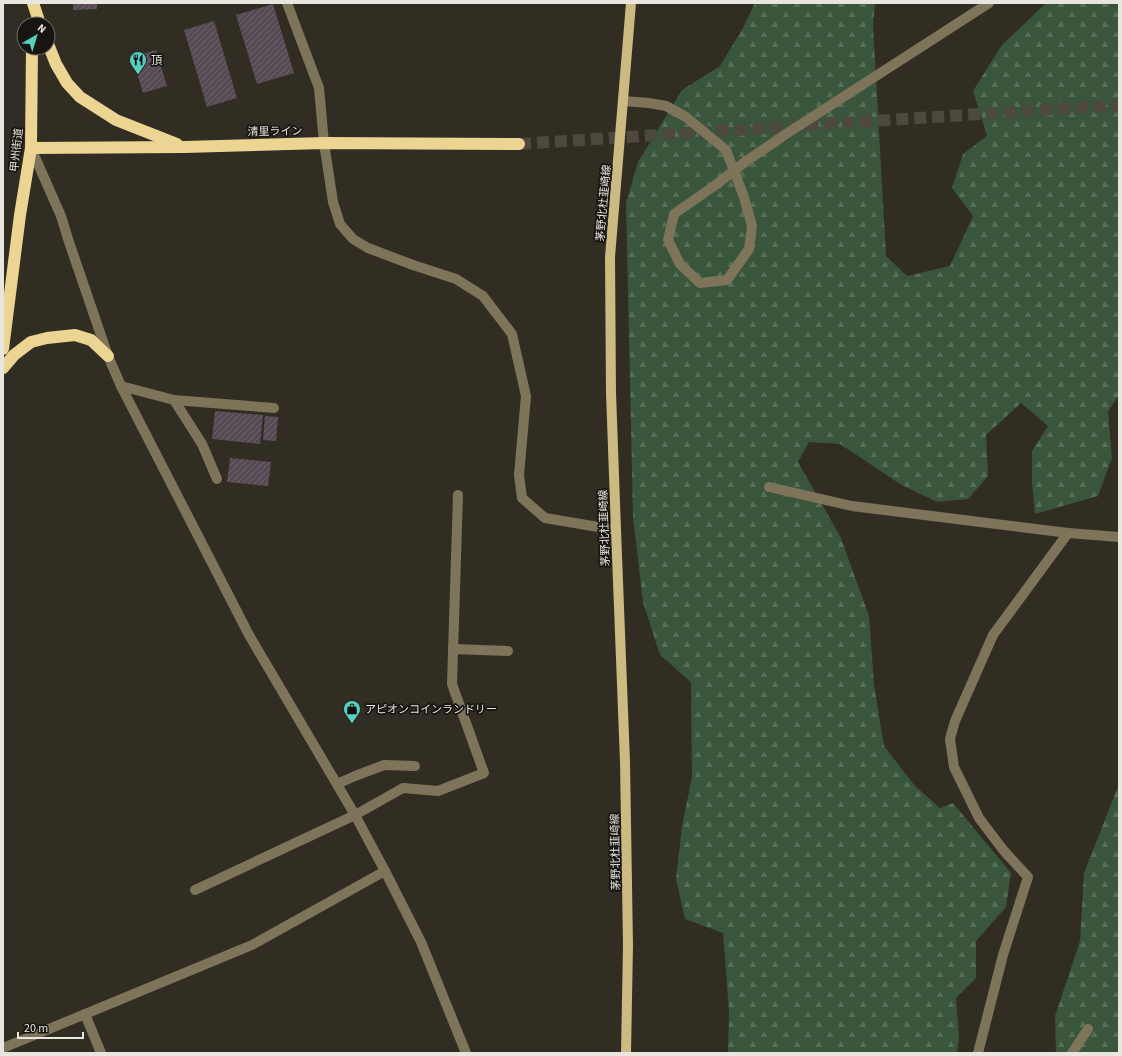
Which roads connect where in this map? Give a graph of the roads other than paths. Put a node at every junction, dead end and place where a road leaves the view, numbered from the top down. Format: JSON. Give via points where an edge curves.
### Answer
{"nodes":[{"id":1,"x":32,"y":3,"type":"edge"},
{"id":2,"x":287,"y":3,"type":"edge"},
{"id":3,"x":631,"y":3,"type":"edge"},
{"id":4,"x":989,"y":3,"type":"edge"},
{"id":5,"x":32,"y":16,"type":"edge"},
{"id":6,"x":37,"y":16,"type":"edge"},
{"id":7,"x":32,"y":56,"type":"edge"},
{"id":8,"x":53,"y":56,"type":"edge"},
{"id":9,"x":623,"y":101,"type":"junction"},
{"id":10,"x":324,"y":143,"type":"junction"},
{"id":11,"x":519,"y":144,"type":"tunnel mouth"},
{"id":12,"x":184,"y":147,"type":"junction"},
{"id":13,"x":31,"y":148,"type":"junction"},
{"id":14,"x":3,"y":350,"type":"edge"},
{"id":15,"x":108,"y":356,"type":"junction"},
{"id":16,"x":3,"y":368,"type":"edge"},
{"id":17,"x":121,"y":386,"type":"junction"},
{"id":18,"x":174,"y":400,"type":"junction"},
{"id":19,"x":274,"y":408,"type":"dead end"},
{"id":20,"x":217,"y":479,"type":"dead end"},
{"id":21,"x":769,"y":487,"type":"dead end"},
{"id":22,"x":458,"y":495,"type":"dead end"},
{"id":23,"x":616,"y":530,"type":"junction"},
{"id":24,"x":1068,"y":533,"type":"junction"},
{"id":25,"x":1119,"y":537,"type":"edge"},
{"id":26,"x":453,"y":649,"type":"junction"},
{"id":27,"x":508,"y":651,"type":"dead end"},
{"id":28,"x":415,"y":766,"type":"dead end"},
{"id":29,"x":337,"y":784,"type":"junction"},
{"id":30,"x":355,"y":815,"type":"junction"},
{"id":31,"x":385,"y":871,"type":"junction"},
{"id":32,"x":195,"y":890,"type":"dead end"},
{"id":33,"x":85,"y":1014,"type":"junction"},
{"id":34,"x":1088,"y":1029,"type":"dead end"},
{"id":35,"x":3,"y":1048,"type":"edge"},
{"id":36,"x":101,"y":1053,"type":"edge"},
{"id":37,"x":466,"y":1053,"type":"edge"},
{"id":38,"x":626,"y":1053,"type":"edge"},
{"id":39,"x":978,"y":1053,"type":"edge"},
{"id":40,"x":1072,"y":1053,"type":"edge"}],
"edges":[{"from":1,"to":5,"type":"highway"},
{"from":1,"to":6,"type":"highway"},
{"from":2,"to":10,"type":"street","via":[[319,88]]},
{"from":3,"to":9,"type":"main road","name":"茅野北杜韮崎線"},
{"from":4,"to":9,"type":"street","bridge":true,"via":[[786,134],[745,162],[716,184],[674,214],[668,240],[680,264],[700,283],[726,280],[749,249],[752,226],[744,197],[726,150],[686,117],[666,106]]},
{"from":7,"to":13,"type":"highway","name":"甲州街道"},
{"from":8,"to":12,"type":"highway","via":[[67,83],[80,97],[116,120]]},
{"from":9,"to":23,"type":"main road","name":"茅野北杜韮崎線","via":[[610,257]]},
{"from":10,"to":11,"type":"highway","name":"清里ライン"},
{"from":10,"to":12,"type":"highway","name":"清里ライン"},
{"from":10,"to":23,"type":"street","via":[[333,202],[340,224],[353,239],[368,248],[456,279],[483,296],[512,334],[526,396],[518,475],[522,498],[546,518]]},
{"from":12,"to":13,"type":"highway","name":"清里ライン"},
{"from":13,"to":14,"type":"highway","name":"甲州街道"},
{"from":13,"to":15,"type":"street","via":[[61,216]]},
{"from":15,"to":16,"type":"highway","via":[[91,340],[75,335],[47,338],[31,342],[14,355]]},
{"from":15,"to":17,"type":"street"},
{"from":17,"to":18,"type":"street"},
{"from":17,"to":29,"type":"street","via":[[249,635]]},
{"from":18,"to":19,"type":"street"},
{"from":18,"to":20,"type":"street","via":[[202,444]]},
{"from":21,"to":24,"type":"street","via":[[852,506]]},
{"from":22,"to":26,"type":"street"},
{"from":23,"to":38,"type":"main road","name":"茅野北杜韮崎線","via":[[625,762],[628,946]]},
{"from":24,"to":25,"type":"street"},
{"from":24,"to":39,"type":"street","via":[[993,635],[955,721],[950,739],[954,767],[980,818],[1004,851],[1028,877],[1003,955]]},
{"from":26,"to":27,"type":"street"},
{"from":26,"to":30,"type":"street","via":[[452,684],[484,772],[438,791],[402,788]]},
{"from":28,"to":29,"type":"street","via":[[384,765]]},
{"from":29,"to":30,"type":"street"},
{"from":30,"to":31,"type":"street"},
{"from":30,"to":32,"type":"street"},
{"from":31,"to":33,"type":"street","via":[[252,945]]},
{"from":31,"to":37,"type":"street","via":[[421,942]]},
{"from":33,"to":35,"type":"street"},
{"from":33,"to":36,"type":"street"},
{"from":34,"to":40,"type":"street"}]}
